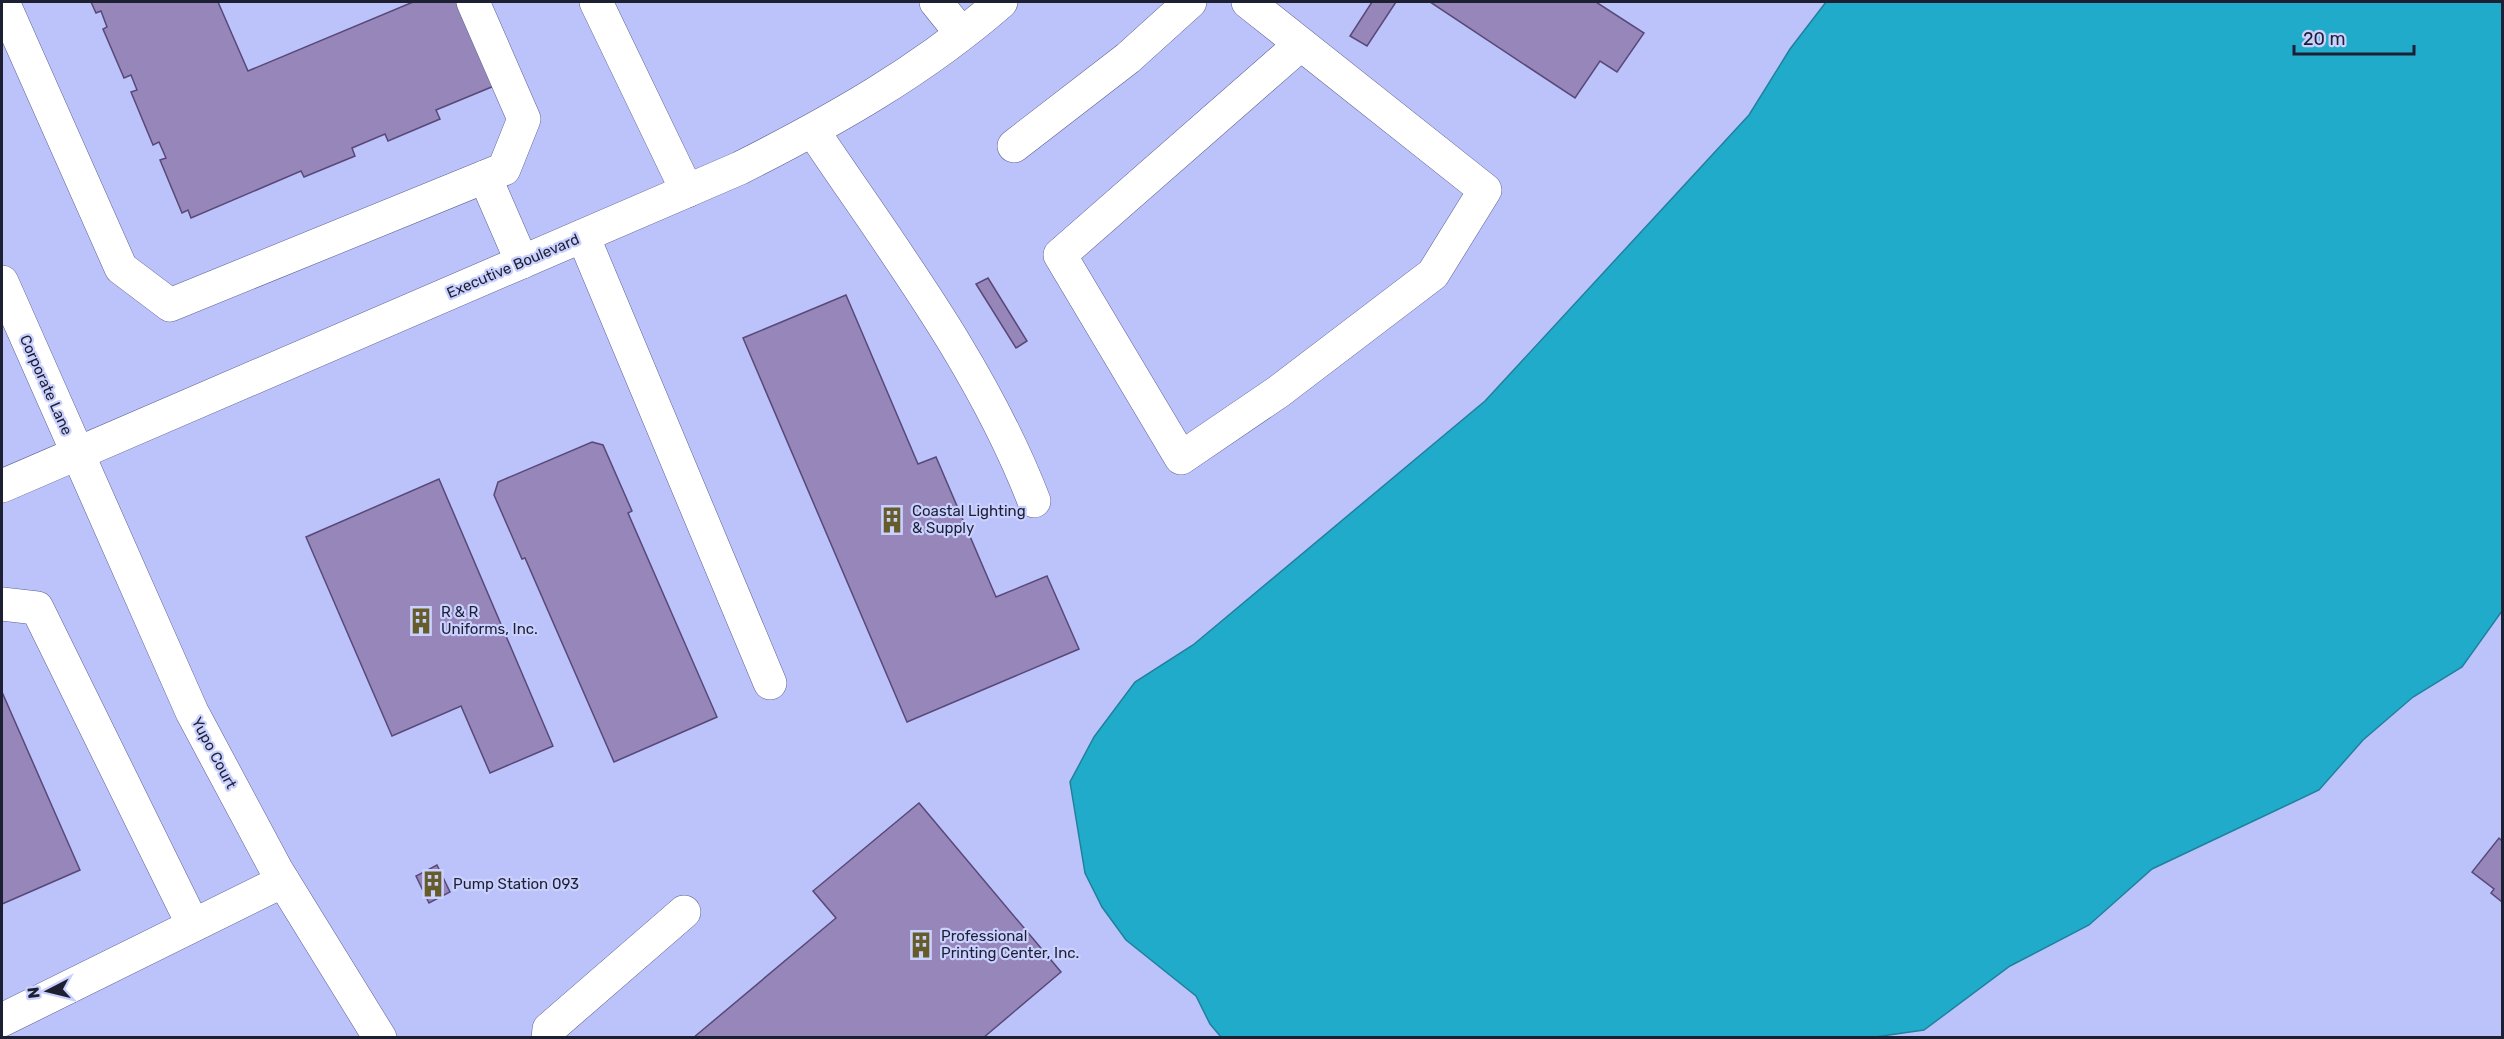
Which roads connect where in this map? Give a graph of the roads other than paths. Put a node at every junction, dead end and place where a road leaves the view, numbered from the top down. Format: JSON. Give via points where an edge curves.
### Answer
{"nodes":[{"id":1,"x":3,"y":2,"type":"edge"},
{"id":2,"x":473,"y":2,"type":"edge"},
{"id":3,"x":596,"y":2,"type":"edge"},
{"id":4,"x":936,"y":2,"type":"edge"},
{"id":5,"x":1001,"y":2,"type":"edge"},
{"id":6,"x":1190,"y":2,"type":"edge"},
{"id":7,"x":1248,"y":2,"type":"edge"},
{"id":8,"x":961,"y":33,"type":"junction"},
{"id":9,"x":1301,"y":44,"type":"junction"},
{"id":10,"x":813,"y":131,"type":"junction"},
{"id":11,"x":1014,"y":146,"type":"dead end"},
{"id":12,"x":485,"y":177,"type":"junction"},
{"id":13,"x":687,"y":191,"type":"junction"},
{"id":14,"x":583,"y":236,"type":"junction"},
{"id":15,"x":522,"y":262,"type":"junction"},
{"id":16,"x":2,"y":282,"type":"edge"},
{"id":17,"x":77,"y":454,"type":"junction"},
{"id":18,"x":2,"y":486,"type":"edge"},
{"id":19,"x":1034,"y":501,"type":"dead end"},
{"id":20,"x":2,"y":604,"type":"edge"},
{"id":21,"x":770,"y":683,"type":"dead end"},
{"id":22,"x":283,"y":881,"type":"junction"},
{"id":23,"x":684,"y":912,"type":"dead end"},
{"id":24,"x":194,"y":925,"type":"junction"},
{"id":25,"x":2,"y":1020,"type":"edge"},
{"id":26,"x":380,"y":1038,"type":"edge"},
{"id":27,"x":548,"y":1038,"type":"edge"}],
"edges":[{"from":1,"to":12,"type":"street","via":[[121,268],[170,305]]},
{"from":2,"to":12,"type":"street","via":[[524,119],[504,169]]},
{"from":3,"to":13,"type":"street"},
{"from":4,"to":8,"type":"street"},
{"from":5,"to":8,"type":"street","name":"Executive Boulevard"},
{"from":6,"to":11,"type":"street","via":[[1128,58]]},
{"from":7,"to":9,"type":"street"},
{"from":8,"to":10,"type":"street","name":"Executive Boulevard","via":[[900,79]]},
{"from":9,"to":9,"type":"street","via":[[1060,255],[1181,458],[1278,392],[1433,274],[1485,190]]},
{"from":10,"to":13,"type":"street","name":"Executive Boulevard"},
{"from":10,"to":19,"type":"street","via":[[961,351],[1017,457]]},
{"from":12,"to":15,"type":"street"},
{"from":13,"to":14,"type":"street","name":"Executive Boulevard"},
{"from":14,"to":15,"type":"street","name":"Executive Boulevard"},
{"from":14,"to":21,"type":"street"},
{"from":15,"to":17,"type":"street","name":"Executive Boulevard"},
{"from":16,"to":17,"type":"street","name":"Corporate Lane"},
{"from":17,"to":18,"type":"street","name":"Executive Boulevard"},
{"from":17,"to":22,"type":"street","name":"Yupo Court","via":[[192,712]]},
{"from":20,"to":24,"type":"street","via":[[37,608]]},
{"from":22,"to":24,"type":"street"},
{"from":22,"to":26,"type":"street","name":"Yupo Court"},
{"from":23,"to":27,"type":"street","via":[[549,1029]]},
{"from":24,"to":25,"type":"street"}]}
